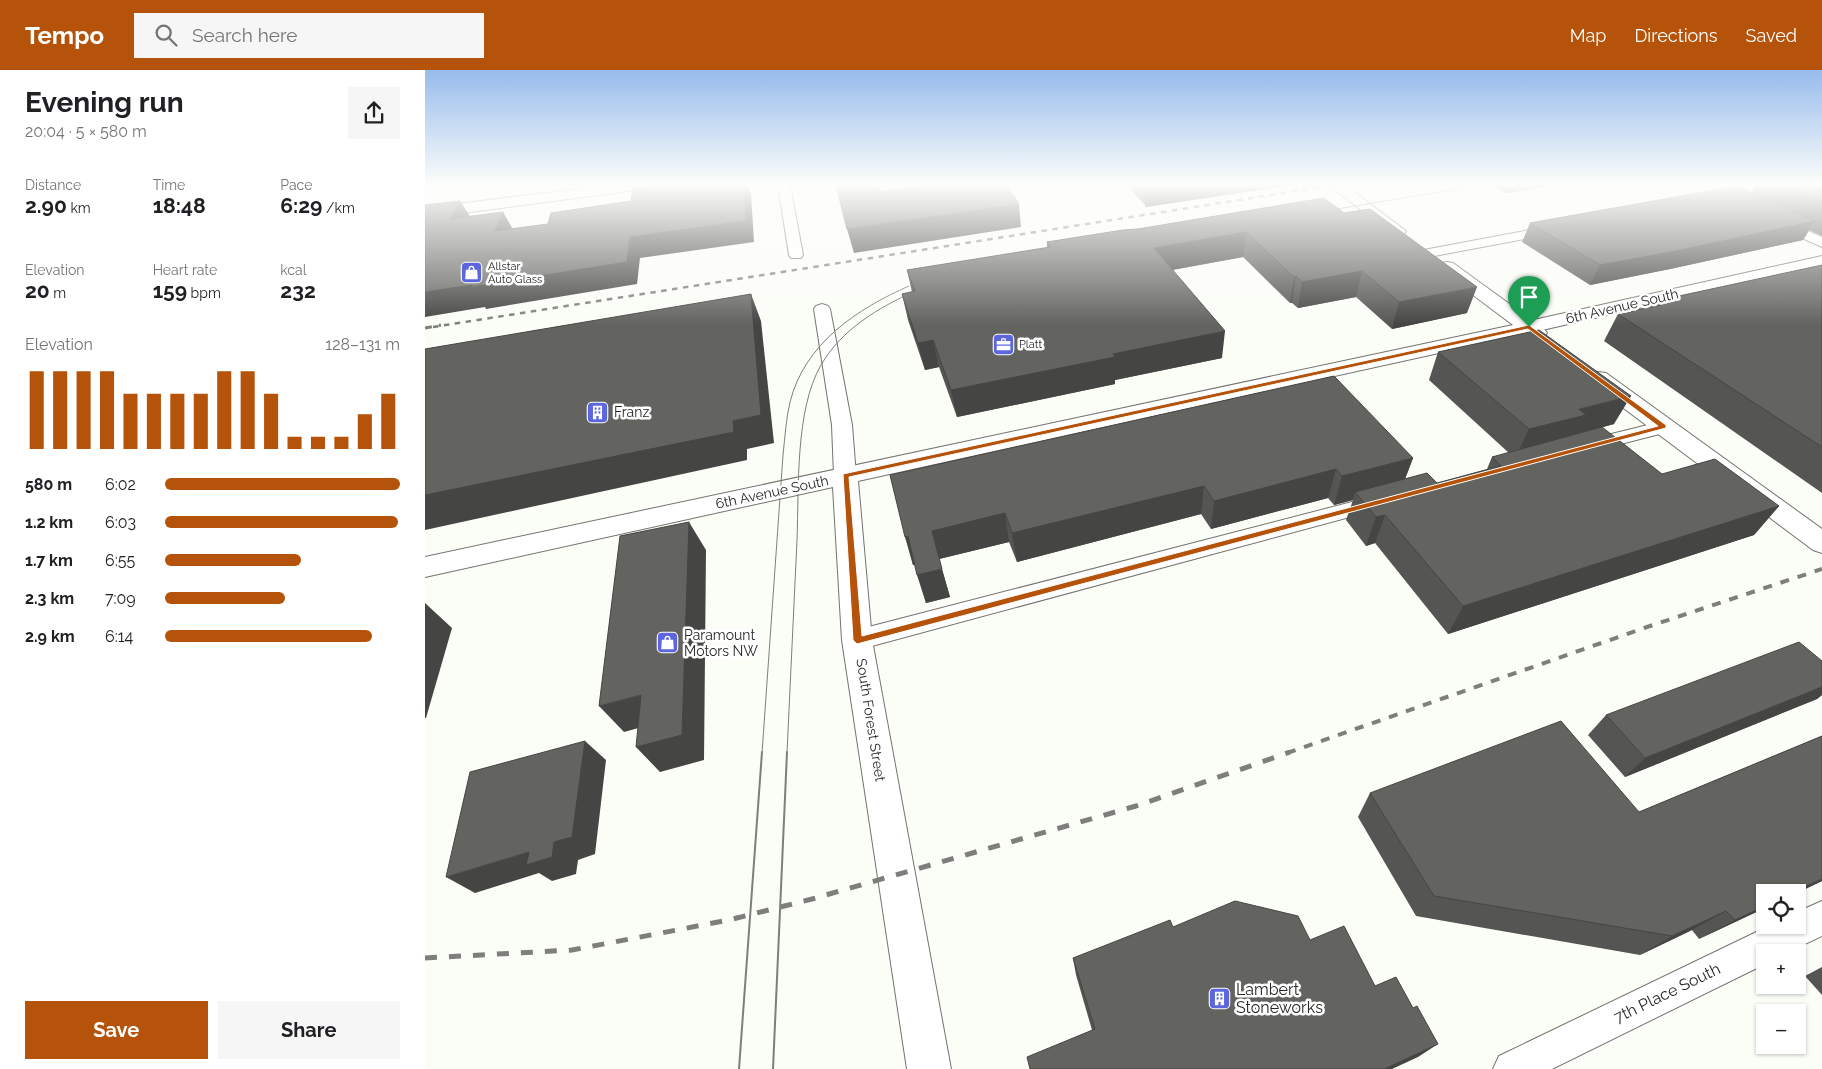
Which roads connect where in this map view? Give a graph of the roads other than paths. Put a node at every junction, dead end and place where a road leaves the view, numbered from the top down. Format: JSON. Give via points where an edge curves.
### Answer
{"nodes":[{"id":1,"x":792,"y":232,"type":"edge"},
{"id":2,"x":1400,"y":232,"type":"edge"},
{"id":3,"x":1540,"y":232,"type":"edge"},
{"id":4,"x":1798,"y":232,"type":"edge"},
{"id":5,"x":1822,"y":243,"type":"edge"},
{"id":6,"x":1429,"y":253,"type":"junction"},
{"id":7,"x":796,"y":255,"type":"dead end"},
{"id":8,"x":1822,"y":261,"type":"edge"},
{"id":9,"x":822,"y":309,"type":"dead end"},
{"id":10,"x":1529,"y":327,"type":"junction"},
{"id":11,"x":1554,"y":346,"type":"edge"},
{"id":12,"x":1585,"y":368,"type":"edge"},
{"id":13,"x":1664,"y":427,"type":"junction"},
{"id":14,"x":1566,"y":453,"type":"edge"},
{"id":15,"x":845,"y":476,"type":"junction"},
{"id":16,"x":1402,"y":496,"type":"edge"},
{"id":17,"x":1822,"y":543,"type":"edge"},
{"id":18,"x":425,"y":567,"type":"edge"},
{"id":19,"x":857,"y":640,"type":"junction"},
{"id":20,"x":1822,"y":918,"type":"edge"},
{"id":21,"x":929,"y":1069,"type":"edge"},
{"id":22,"x":1513,"y":1069,"type":"edge"}],
"edges":[{"from":1,"to":7,"type":"street"},
{"from":2,"to":6,"type":"main road"},
{"from":3,"to":6,"type":"street"},
{"from":4,"to":5,"type":"street"},
{"from":6,"to":10,"type":"main road"},
{"from":8,"to":10,"type":"main road","name":"6th Avenue South"},
{"from":9,"to":15,"type":"street","name":"South Forest Street","via":[[842,425]]},
{"from":10,"to":11,"type":"main road"},
{"from":10,"to":15,"type":"main road","name":"6th Avenue South"},
{"from":12,"to":13,"type":"main road"},
{"from":13,"to":14,"type":"street"},
{"from":13,"to":17,"type":"main road"},
{"from":15,"to":18,"type":"main road","name":"6th Avenue South"},
{"from":15,"to":19,"type":"main road","name":"South Forest Street"},
{"from":16,"to":19,"type":"street"},
{"from":19,"to":21,"type":"main road","name":"South Forest Street"},
{"from":20,"to":22,"type":"street","name":"7th Place South"}]}
